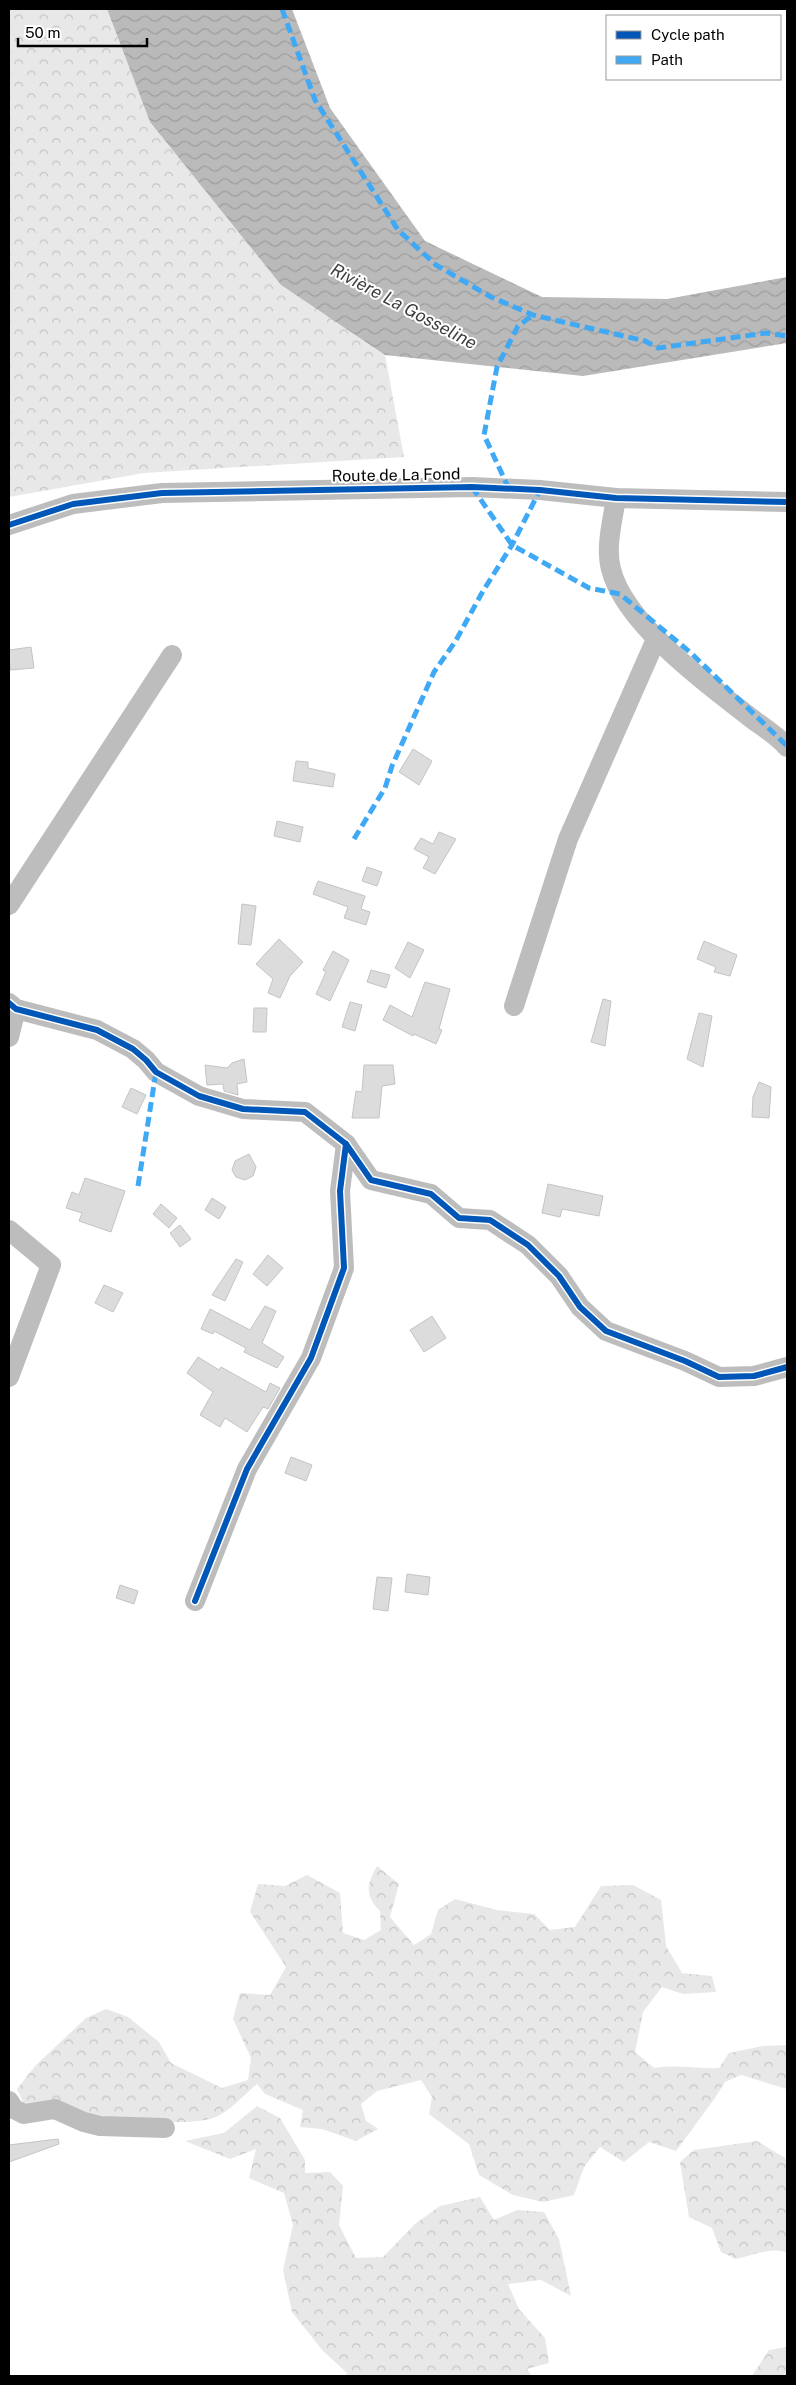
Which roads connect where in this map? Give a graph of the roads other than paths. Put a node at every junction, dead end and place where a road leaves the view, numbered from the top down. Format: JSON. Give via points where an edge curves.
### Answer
{"nodes":[{"id":1,"x":616,"y":498,"type":"junction"},
{"id":2,"x":787,"y":502,"type":"edge"},
{"id":3,"x":9,"y":525,"type":"edge"},
{"id":4,"x":656,"y":637,"type":"junction"},
{"id":5,"x":172,"y":654,"type":"dead end"},
{"id":6,"x":787,"y":747,"type":"edge"},
{"id":7,"x":9,"y":904,"type":"edge"},
{"id":8,"x":12,"y":1006,"type":"edge"},
{"id":9,"x":514,"y":1006,"type":"dead end"},
{"id":10,"x":9,"y":1037,"type":"edge"},
{"id":11,"x":346,"y":1144,"type":"junction"},
{"id":12,"x":9,"y":1230,"type":"edge"},
{"id":13,"x":787,"y":1367,"type":"edge"},
{"id":14,"x":9,"y":1377,"type":"edge"},
{"id":15,"x":195,"y":1601,"type":"dead end"},
{"id":16,"x":9,"y":2101,"type":"edge"},
{"id":17,"x":165,"y":2128,"type":"dead end"}],
"edges":[{"from":1,"to":2,"type":"street","name":"Route de La Fond"},
{"from":1,"to":3,"type":"street","name":"Route de La Fond","via":[[472,487],[162,493],[73,504]]},
{"from":1,"to":4,"type":"street","via":[[610,568],[620,594]]},
{"from":4,"to":6,"type":"street","via":[[708,685]]},
{"from":4,"to":9,"type":"street","via":[[568,839]]},
{"from":5,"to":7,"type":"street"},
{"from":8,"to":10,"type":"street"},
{"from":8,"to":11,"type":"street","via":[[97,1030],[133,1049],[156,1072],[198,1096],[243,1109],[306,1112]]},
{"from":11,"to":13,"type":"street","via":[[370,1180],[431,1194],[459,1218],[490,1220],[528,1245],[559,1276],[580,1307],[606,1331],[719,1377],[754,1376]]},
{"from":11,"to":15,"type":"street","via":[[340,1191],[344,1268],[311,1358],[248,1469]]},
{"from":12,"to":14,"type":"street","via":[[51,1265]]},
{"from":16,"to":17,"type":"street","via":[[14,2109],[24,2114],[55,2109],[100,2126]]}]}
